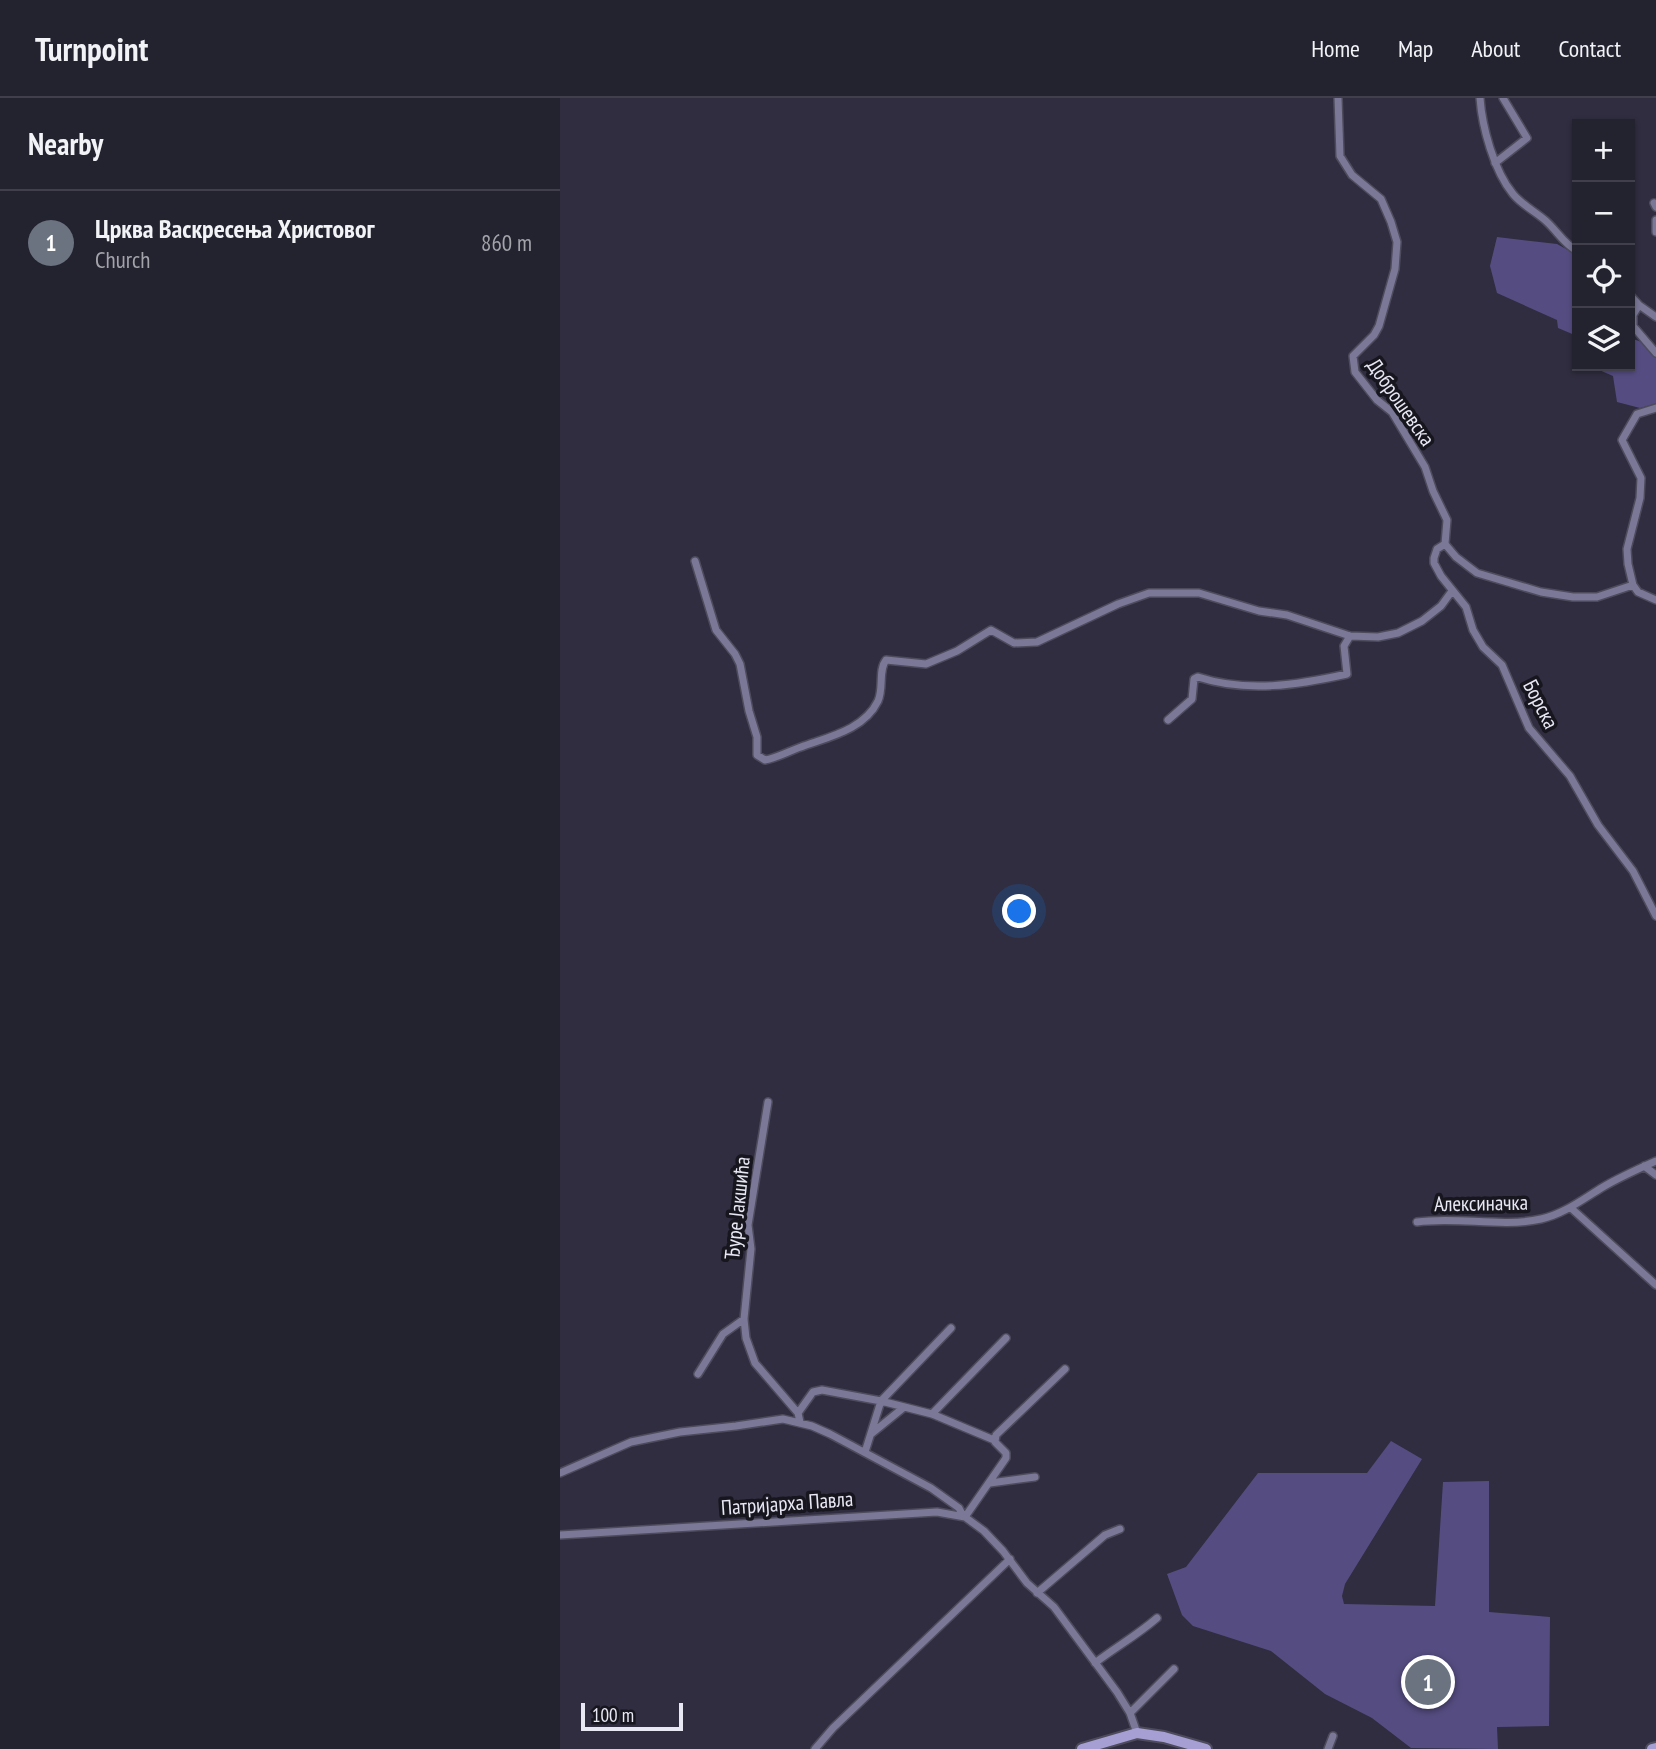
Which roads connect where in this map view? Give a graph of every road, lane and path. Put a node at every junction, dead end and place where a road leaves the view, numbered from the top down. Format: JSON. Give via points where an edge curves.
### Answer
{"nodes":[{"id":1,"x":1338,"y":98,"type":"edge"},
{"id":2,"x":1480,"y":98,"type":"edge"},
{"id":3,"x":1503,"y":98,"type":"edge"},
{"id":4,"x":1495,"y":163,"type":"junction"},
{"id":5,"x":1656,"y":220,"type":"edge"},
{"id":6,"x":1656,"y":232,"type":"edge"},
{"id":7,"x":1572,"y":248,"type":"edge"},
{"id":8,"x":1635,"y":301,"type":"edge"},
{"id":9,"x":1639,"y":305,"type":"junction"},
{"id":10,"x":1654,"y":312,"type":"edge"},
{"id":11,"x":1656,"y":353,"type":"edge"},
{"id":12,"x":1656,"y":408,"type":"edge"},
{"id":13,"x":1445,"y":544,"type":"junction"},
{"id":14,"x":695,"y":561,"type":"dead end"},
{"id":15,"x":1633,"y":585,"type":"junction"},
{"id":16,"x":1452,"y":591,"type":"junction"},
{"id":17,"x":1656,"y":600,"type":"edge"},
{"id":18,"x":1350,"y":636,"type":"junction"},
{"id":19,"x":1168,"y":720,"type":"dead end"},
{"id":20,"x":1656,"y":916,"type":"edge"},
{"id":21,"x":768,"y":1102,"type":"dead end"},
{"id":22,"x":1656,"y":1161,"type":"edge"},
{"id":23,"x":1644,"y":1166,"type":"junction"},
{"id":24,"x":1656,"y":1175,"type":"edge"},
{"id":25,"x":1571,"y":1208,"type":"junction"},
{"id":26,"x":1417,"y":1222,"type":"dead end"},
{"id":27,"x":1656,"y":1285,"type":"edge"},
{"id":28,"x":741,"y":1321,"type":"junction"},
{"id":29,"x":951,"y":1328,"type":"dead end"},
{"id":30,"x":1006,"y":1338,"type":"dead end"},
{"id":31,"x":1065,"y":1369,"type":"dead end"},
{"id":32,"x":698,"y":1374,"type":"dead end"},
{"id":33,"x":785,"y":1400,"type":"junction"},
{"id":34,"x":881,"y":1401,"type":"junction"},
{"id":35,"x":903,"y":1408,"type":"junction"},
{"id":36,"x":797,"y":1413,"type":"junction"},
{"id":37,"x":932,"y":1414,"type":"junction"},
{"id":38,"x":783,"y":1419,"type":"junction"},
{"id":39,"x":800,"y":1422,"type":"junction"},
{"id":40,"x":870,"y":1435,"type":"junction"},
{"id":41,"x":994,"y":1440,"type":"junction"},
{"id":42,"x":864,"y":1452,"type":"junction"},
{"id":43,"x":560,"y":1473,"type":"edge"},
{"id":44,"x":1035,"y":1477,"type":"dead end"},
{"id":45,"x":990,"y":1483,"type":"junction"},
{"id":46,"x":964,"y":1516,"type":"junction"},
{"id":47,"x":1120,"y":1529,"type":"dead end"},
{"id":48,"x":560,"y":1535,"type":"edge"},
{"id":49,"x":1010,"y":1559,"type":"junction"},
{"id":50,"x":1037,"y":1593,"type":"junction"},
{"id":51,"x":1157,"y":1618,"type":"dead end"},
{"id":52,"x":1095,"y":1663,"type":"junction"},
{"id":53,"x":1174,"y":1669,"type":"dead end"},
{"id":54,"x":1130,"y":1713,"type":"junction"},
{"id":55,"x":1137,"y":1733,"type":"junction"},
{"id":56,"x":1333,"y":1736,"type":"dead end"},
{"id":57,"x":815,"y":1749,"type":"edge"},
{"id":58,"x":1082,"y":1749,"type":"edge"},
{"id":59,"x":1206,"y":1749,"type":"edge"},
{"id":60,"x":1328,"y":1749,"type":"edge"}],
"edges":[{"from":1,"to":13,"type":"street","name":"Доброшевска","via":[[1340,156],[1352,175],[1381,199],[1398,251],[1379,326],[1353,356],[1353,367],[1392,412],[1422,461],[1447,520]]},
{"from":2,"to":4,"type":"street"},
{"from":3,"to":4,"type":"street","via":[[1527,138]]},
{"from":4,"to":7,"type":"street","via":[[1518,199]]},
{"from":5,"to":6,"type":"street"},
{"from":8,"to":9,"type":"street"},
{"from":9,"to":10,"type":"street"},
{"from":9,"to":11,"type":"street","via":[[1633,326]]},
{"from":12,"to":15,"type":"street","via":[[1637,414],[1622,440],[1641,478],[1627,549]]},
{"from":13,"to":15,"type":"street","via":[[1477,573],[1541,592],[1597,597]]},
{"from":13,"to":16,"type":"street","name":"Борска","via":[[1435,552],[1434,564]]},
{"from":14,"to":18,"type":"street","via":[[716,630],[740,664],[762,760],[861,722],[878,701],[886,660],[926,664],[987,632],[996,631],[1014,643],[1031,643],[1143,595],[1199,593]]},
{"from":15,"to":17,"type":"street"},
{"from":16,"to":18,"type":"street","via":[[1435,611],[1407,629],[1378,638]]},
{"from":16,"to":20,"type":"street","name":"Борска","via":[[1466,607],[1483,647],[1506,671],[1529,728],[1570,776],[1598,825],[1633,870]]},
{"from":18,"to":19,"type":"street","via":[[1344,646],[1346,674],[1264,687],[1198,677],[1192,699]]},
{"from":21,"to":28,"type":"street","name":"Ђуре Јакшића","via":[[748,1225],[751,1249]]},
{"from":22,"to":23,"type":"street","name":"Алексиначка"},
{"from":23,"to":24,"type":"street"},
{"from":23,"to":25,"type":"street","name":"Алексиначка"},
{"from":25,"to":26,"type":"street","name":"Алексиначка","via":[[1543,1219]]},
{"from":25,"to":27,"type":"street"},
{"from":28,"to":32,"type":"street","via":[[723,1334]]},
{"from":28,"to":33,"type":"street","name":"Ђуре Јакшића","via":[[755,1363]]},
{"from":29,"to":34,"type":"street"},
{"from":30,"to":37,"type":"street"},
{"from":31,"to":41,"type":"street"},
{"from":33,"to":36,"type":"street","name":"Ђуре Јакшића"},
{"from":33,"to":38,"type":"street"},
{"from":34,"to":35,"type":"street"},
{"from":34,"to":36,"type":"street","via":[[818,1390]]},
{"from":34,"to":40,"type":"street"},
{"from":35,"to":37,"type":"street"},
{"from":35,"to":40,"type":"street"},
{"from":36,"to":39,"type":"street","name":"Ђуре Јакшића"},
{"from":37,"to":41,"type":"street"},
{"from":38,"to":39,"type":"street"},
{"from":38,"to":43,"type":"street","via":[[631,1441]]},
{"from":39,"to":42,"type":"street"},
{"from":40,"to":42,"type":"street"},
{"from":41,"to":45,"type":"street","via":[[1007,1455]]},
{"from":42,"to":46,"type":"street","via":[[943,1494]]},
{"from":44,"to":45,"type":"street"},
{"from":45,"to":46,"type":"street"},
{"from":46,"to":48,"type":"street","name":"Патријарха Павла","via":[[924,1513]]},
{"from":46,"to":49,"type":"street"},
{"from":47,"to":50,"type":"street","via":[[1105,1535]]},
{"from":49,"to":50,"type":"street"},
{"from":49,"to":57,"type":"street"},
{"from":50,"to":52,"type":"street","via":[[1054,1607]]},
{"from":51,"to":52,"type":"street"},
{"from":52,"to":54,"type":"street"},
{"from":53,"to":54,"type":"street"},
{"from":54,"to":55,"type":"street"},
{"from":55,"to":58,"type":"street"},
{"from":55,"to":59,"type":"street"},
{"from":56,"to":60,"type":"street"}]}
